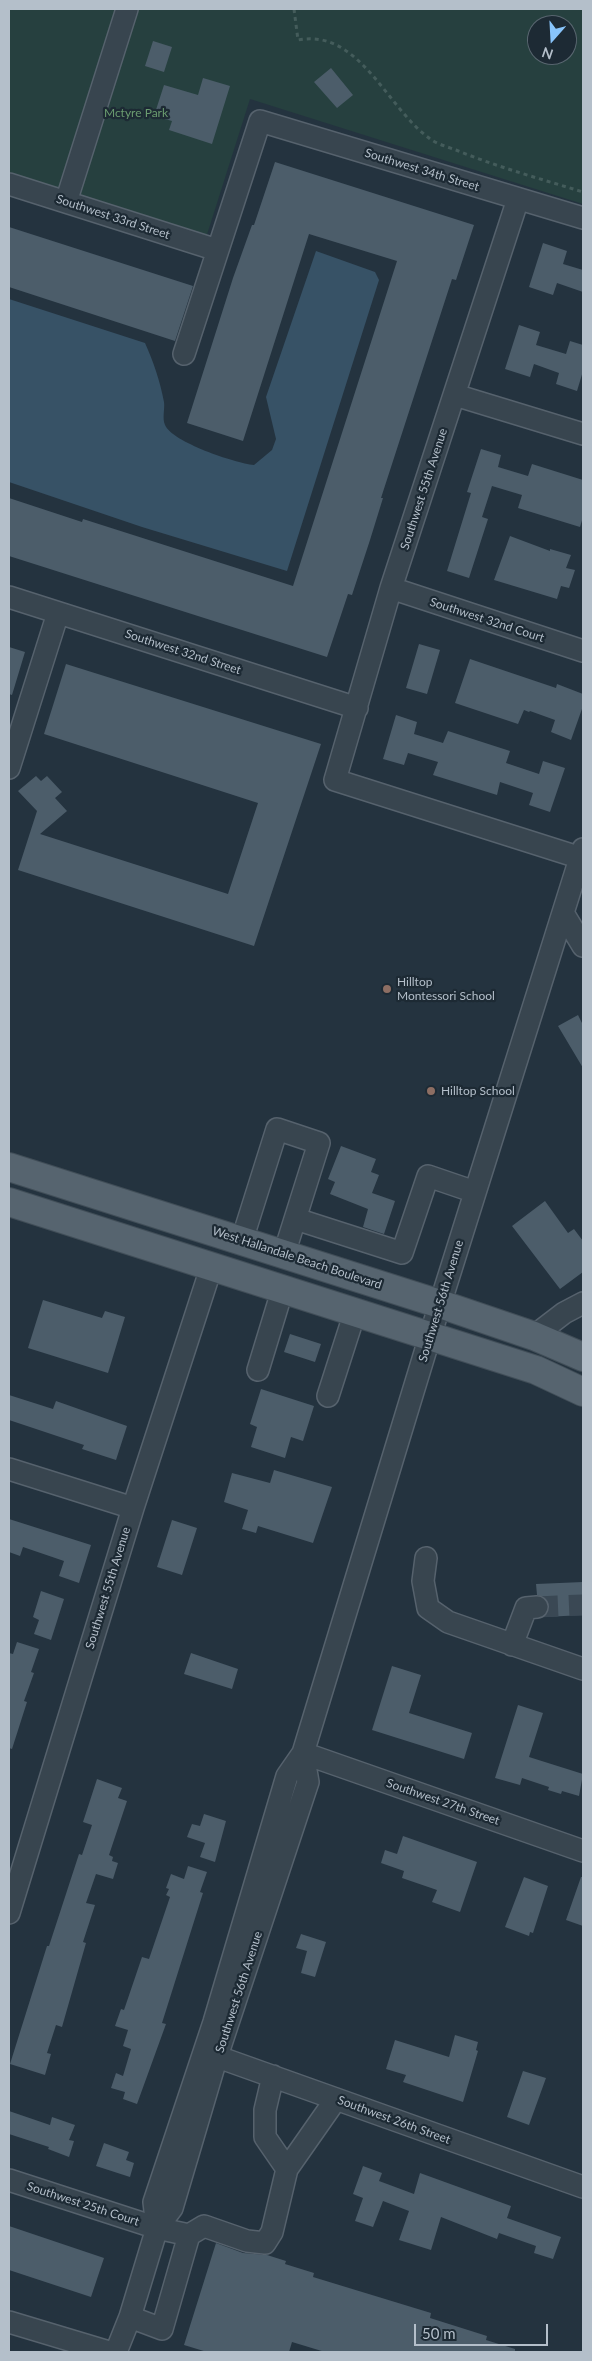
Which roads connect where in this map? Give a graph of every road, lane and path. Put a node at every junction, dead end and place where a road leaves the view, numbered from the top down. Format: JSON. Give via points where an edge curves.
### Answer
{"nodes":[{"id":1,"x":127,"y":9,"type":"edge"},
{"id":2,"x":294,"y":9,"type":"edge"},
{"id":3,"x":9,"y":184,"type":"edge"},
{"id":4,"x":583,"y":192,"type":"edge"},
{"id":5,"x":518,"y":199,"type":"junction"},
{"id":6,"x":66,"y":202,"type":"junction"},
{"id":7,"x":583,"y":218,"type":"edge"},
{"id":8,"x":217,"y":250,"type":"junction"},
{"id":9,"x":184,"y":354,"type":"dead end"},
{"id":10,"x":455,"y":394,"type":"junction"},
{"id":11,"x":583,"y":434,"type":"edge"},
{"id":12,"x":392,"y":588,"type":"junction"},
{"id":13,"x":9,"y":597,"type":"edge"},
{"id":14,"x":58,"y":613,"type":"junction"},
{"id":15,"x":583,"y":651,"type":"edge"},
{"id":16,"x":357,"y":708,"type":"junction"},
{"id":17,"x":9,"y":768,"type":"edge"},
{"id":18,"x":582,"y":854,"type":"edge"},
{"id":19,"x":562,"y":913,"type":"junction"},
{"id":20,"x":583,"y":946,"type":"edge"},
{"id":21,"x":9,"y":1167,"type":"edge"},
{"id":22,"x":475,"y":1192,"type":"junction"},
{"id":23,"x":9,"y":1202,"type":"edge"},
{"id":24,"x":296,"y":1219,"type":"junction"},
{"id":25,"x":242,"y":1240,"type":"junction"},
{"id":26,"x":284,"y":1254,"type":"junction"},
{"id":27,"x":212,"y":1265,"type":"junction"},
{"id":28,"x":283,"y":1288,"type":"junction"},
{"id":29,"x":583,"y":1303,"type":"edge"},
{"id":30,"x":440,"y":1304,"type":"junction"},
{"id":31,"x":355,"y":1312,"type":"junction"},
{"id":32,"x":430,"y":1336,"type":"junction"},
{"id":33,"x":534,"y":1336,"type":"junction"},
{"id":34,"x":583,"y":1357,"type":"edge"},
{"id":35,"x":258,"y":1370,"type":"dead end"},
{"id":36,"x":583,"y":1392,"type":"edge"},
{"id":37,"x":328,"y":1396,"type":"dead end"},
{"id":38,"x":9,"y":1468,"type":"edge"},
{"id":39,"x":133,"y":1508,"type":"junction"},
{"id":40,"x":426,"y":1558,"type":"dead end"},
{"id":41,"x":538,"y":1607,"type":"tunnel mouth"},
{"id":42,"x":512,"y":1644,"type":"junction"},
{"id":43,"x":583,"y":1669,"type":"edge"},
{"id":44,"x":303,"y":1753,"type":"junction"},
{"id":45,"x":583,"y":1851,"type":"edge"},
{"id":46,"x":9,"y":1913,"type":"edge"},
{"id":47,"x":210,"y":2054,"type":"junction"},
{"id":48,"x":274,"y":2076,"type":"junction"},
{"id":49,"x":336,"y":2099,"type":"junction"},
{"id":50,"x":287,"y":2169,"type":"junction"},
{"id":51,"x":9,"y":2180,"type":"edge"},
{"id":52,"x":583,"y":2187,"type":"edge"},
{"id":53,"x":157,"y":2228,"type":"junction"},
{"id":54,"x":189,"y":2235,"type":"junction"},
{"id":55,"x":130,"y":2317,"type":"junction"},
{"id":56,"x":9,"y":2322,"type":"edge"},
{"id":57,"x":109,"y":2352,"type":"edge"},
{"id":58,"x":116,"y":2352,"type":"edge"}],
"edges":[{"from":1,"to":6,"type":"street"},
{"from":2,"to":4,"type":"path","via":[[298,40],[308,38],[340,45],[358,60],[406,118],[430,139],[477,159]]},
{"from":3,"to":6,"type":"street","name":"Southwest 33rd Street"},
{"from":5,"to":7,"type":"street","name":"Southwest 34th Street"},
{"from":5,"to":8,"type":"street","name":"Southwest 34th Street","via":[[260,121]]},
{"from":5,"to":10,"type":"street","name":"Southwest 55th Avenue"},
{"from":6,"to":8,"type":"street","name":"Southwest 33rd Street"},
{"from":8,"to":9,"type":"street"},
{"from":10,"to":11,"type":"street"},
{"from":10,"to":12,"type":"street","name":"Southwest 55th Avenue"},
{"from":12,"to":15,"type":"street","name":"Southwest 32nd Court"},
{"from":12,"to":16,"type":"street","name":"Southwest 55th Avenue"},
{"from":13,"to":14,"type":"street","name":"Southwest 32nd Street"},
{"from":14,"to":16,"type":"street","name":"Southwest 32nd Street"},
{"from":14,"to":17,"type":"street"},
{"from":16,"to":18,"type":"street","name":"Southwest 55th Avenue","via":[[335,780]]},
{"from":18,"to":19,"type":"street","name":"Southwest 56th Avenue"},
{"from":19,"to":20,"type":"street"},
{"from":19,"to":22,"type":"street","name":"Southwest 56th Avenue"},
{"from":21,"to":25,"type":"main road","name":"West Hallandale Beach Boulevard"},
{"from":22,"to":24,"type":"street","via":[[428,1176],[402,1253]]},
{"from":22,"to":30,"type":"street","name":"Southwest 56th Avenue"},
{"from":23,"to":27,"type":"main road"},
{"from":24,"to":25,"type":"street","via":[[319,1143],[276,1128]]},
{"from":24,"to":26,"type":"street"},
{"from":25,"to":26,"type":"main road","name":"West Hallandale Beach Boulevard"},
{"from":26,"to":30,"type":"main road","name":"West Hallandale Beach Boulevard"},
{"from":27,"to":28,"type":"main road"},
{"from":27,"to":39,"type":"street","name":"Southwest 55th Avenue"},
{"from":28,"to":31,"type":"main road"},
{"from":28,"to":35,"type":"street"},
{"from":29,"to":33,"type":"street"},
{"from":30,"to":32,"type":"street","name":"Southwest 56th Avenue"},
{"from":30,"to":33,"type":"main road","name":"West Hallandale Beach Boulevard"},
{"from":31,"to":32,"type":"main road"},
{"from":31,"to":37,"type":"street"},
{"from":32,"to":36,"type":"main road","via":[[536,1370]]},
{"from":32,"to":44,"type":"street","name":"Southwest 56th Avenue"},
{"from":33,"to":34,"type":"main road","name":"West Hallandale Beach Boulevard"},
{"from":38,"to":39,"type":"street"},
{"from":39,"to":46,"type":"street","name":"Southwest 55th Avenue"},
{"from":40,"to":42,"type":"street","via":[[423,1581],[428,1608],[448,1622]]},
{"from":41,"to":42,"type":"street","via":[[526,1608]]},
{"from":42,"to":43,"type":"street"},
{"from":44,"to":45,"type":"street","name":"Southwest 27th Street"},
{"from":44,"to":47,"type":"street","name":"Southwest 56th Avenue","via":[[287,1776]]},
{"from":47,"to":48,"type":"street","name":"Southwest 26th Street"},
{"from":47,"to":53,"type":"street","name":"Southwest 56th Avenue","via":[[154,2202]]},
{"from":48,"to":49,"type":"street","name":"Southwest 26th Street"},
{"from":48,"to":50,"type":"street","via":[[265,2110],[264,2137]]},
{"from":49,"to":50,"type":"street"},
{"from":49,"to":52,"type":"street","name":"Southwest 26th Street"},
{"from":50,"to":54,"type":"street","via":[[272,2232],[265,2242],[247,2241],[204,2226]]},
{"from":51,"to":53,"type":"street","name":"Southwest 25th Court"},
{"from":53,"to":54,"type":"street","name":"Southwest 25th Court"},
{"from":53,"to":55,"type":"street","name":"Southwest 56th Avenue"},
{"from":54,"to":55,"type":"street","via":[[162,2329]]},
{"from":55,"to":58,"type":"street","name":"Southwest 56th Avenue"},
{"from":56,"to":57,"type":"street"}]}
